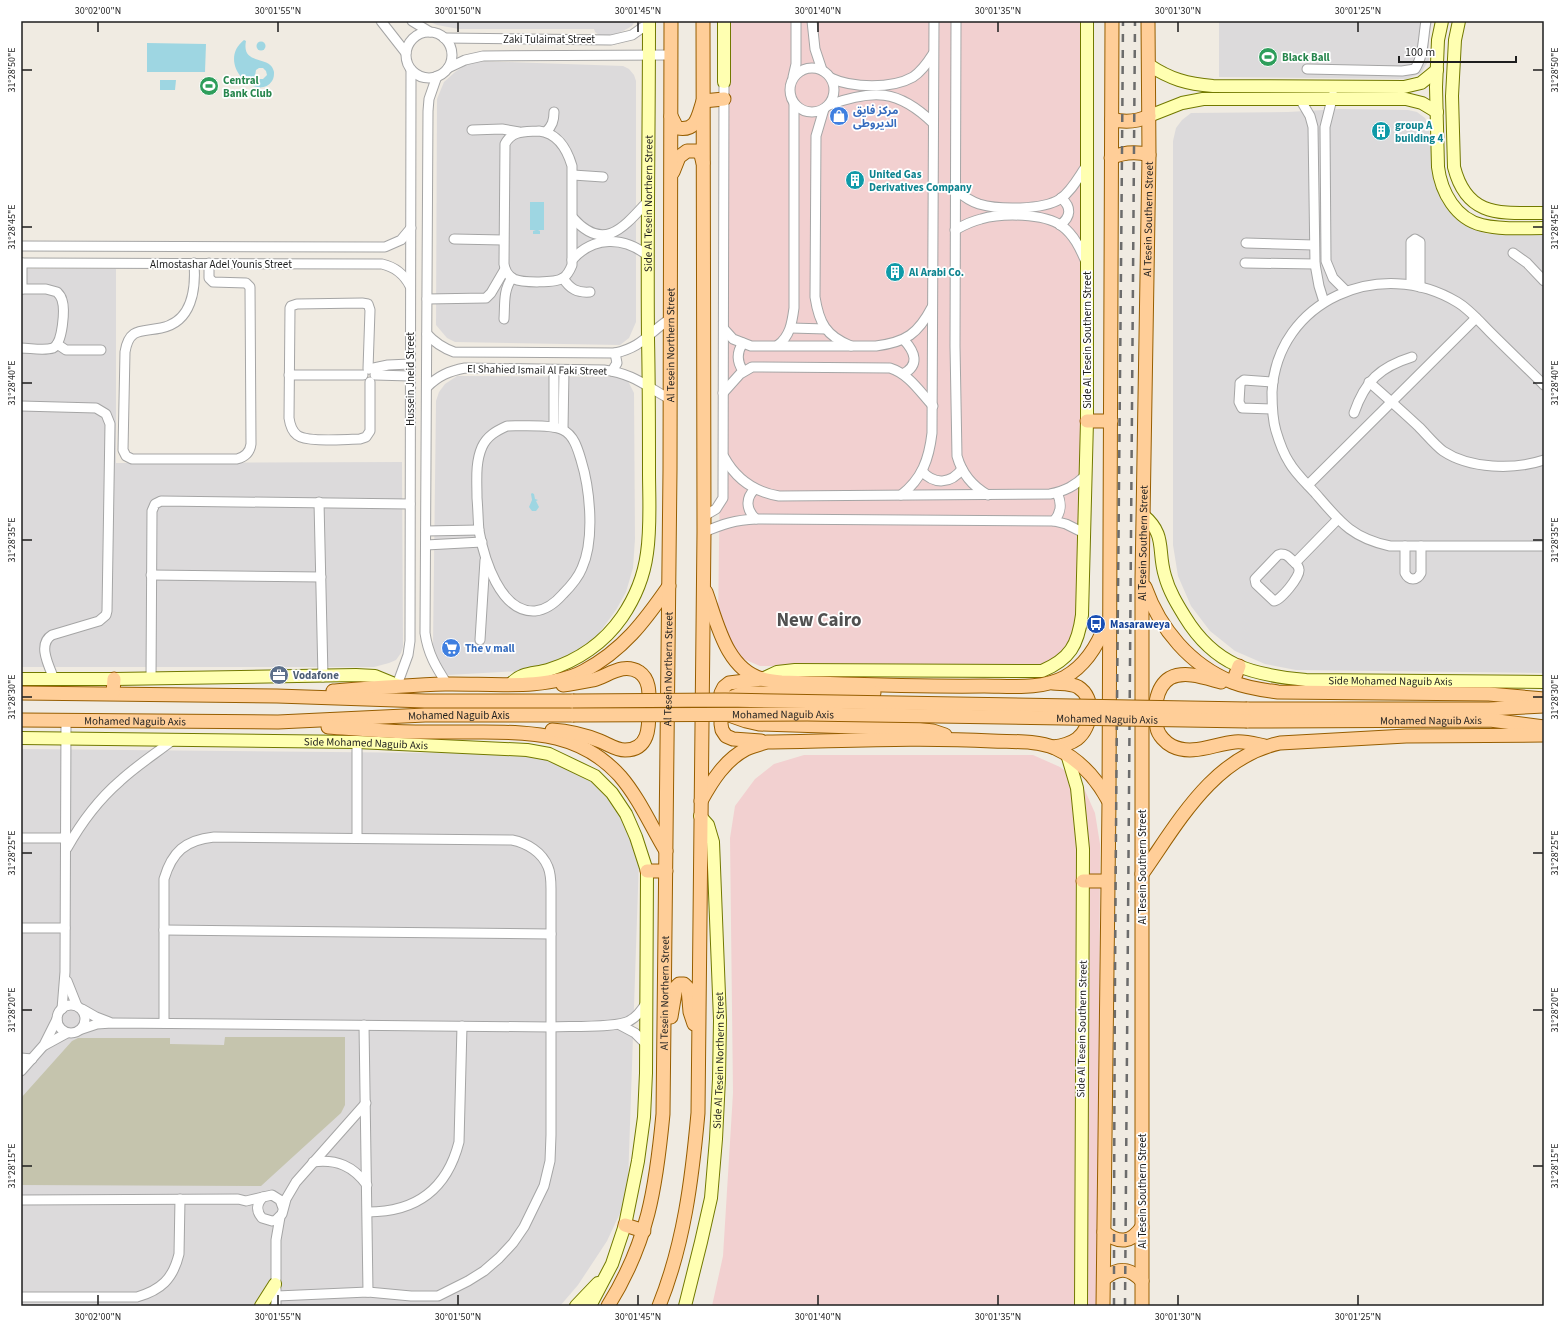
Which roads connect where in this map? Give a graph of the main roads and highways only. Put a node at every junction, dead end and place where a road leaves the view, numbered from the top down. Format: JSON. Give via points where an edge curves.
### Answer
{"nodes":[{"id":1,"x":671,"y":21,"type":"edge"},
{"id":2,"x":703,"y":21,"type":"edge"},
{"id":3,"x":1112,"y":21,"type":"edge"},
{"id":4,"x":1148,"y":21,"type":"edge"},
{"id":5,"x":724,"y":100,"type":"road end"},
{"id":6,"x":703,"y":101,"type":"junction"},
{"id":7,"x":671,"y":116,"type":"junction"},
{"id":8,"x":1149,"y":116,"type":"junction"},
{"id":9,"x":1112,"y":119,"type":"junction"},
{"id":10,"x":1149,"y":155,"type":"junction"},
{"id":11,"x":1112,"y":158,"type":"junction"},
{"id":12,"x":704,"y":167,"type":"junction"},
{"id":13,"x":671,"y":178,"type":"junction"},
{"id":14,"x":1087,"y":421,"type":"road end"},
{"id":15,"x":1111,"y":421,"type":"junction"},
{"id":16,"x":1142,"y":579,"type":"junction"},
{"id":17,"x":703,"y":584,"type":"junction"},
{"id":18,"x":669,"y":586,"type":"junction"},
{"id":19,"x":1109,"y":616,"type":"junction"},
{"id":20,"x":1239,"y":666,"type":"road end"},
{"id":21,"x":762,"y":679,"type":"junction"},
{"id":22,"x":114,"y":680,"type":"road end"},
{"id":23,"x":1233,"y":682,"type":"junction"},
{"id":24,"x":1050,"y":683,"type":"junction"},
{"id":25,"x":530,"y":684,"type":"junction"},
{"id":26,"x":957,"y":686,"type":"junction"},
{"id":27,"x":21,"y":693,"type":"edge"},
{"id":28,"x":114,"y":693,"type":"junction"},
{"id":29,"x":278,"y":696,"type":"junction"},
{"id":30,"x":1544,"y":699,"type":"edge"},
{"id":31,"x":725,"y":700,"type":"junction"},
{"id":32,"x":1544,"y":706,"type":"edge"},
{"id":33,"x":725,"y":714,"type":"junction"},
{"id":34,"x":1247,"y":715,"type":"junction"},
{"id":35,"x":21,"y":720,"type":"edge"},
{"id":36,"x":278,"y":722,"type":"junction"},
{"id":37,"x":1544,"y":727,"type":"edge"},
{"id":38,"x":522,"y":732,"type":"junction"},
{"id":39,"x":1544,"y":735,"type":"edge"},
{"id":40,"x":957,"y":739,"type":"junction"},
{"id":41,"x":767,"y":742,"type":"junction"},
{"id":42,"x":1265,"y":746,"type":"junction"},
{"id":43,"x":1053,"y":747,"type":"junction"},
{"id":44,"x":1109,"y":801,"type":"junction"},
{"id":45,"x":700,"y":809,"type":"junction"},
{"id":46,"x":666,"y":852,"type":"junction"},
{"id":47,"x":647,"y":871,"type":"road end"},
{"id":48,"x":666,"y":871,"type":"junction"},
{"id":49,"x":1142,"y":874,"type":"junction"},
{"id":50,"x":1107,"y":881,"type":"junction"},
{"id":51,"x":1083,"y":882,"type":"road end"},
{"id":52,"x":664,"y":1037,"type":"junction"},
{"id":53,"x":699,"y":1039,"type":"junction"},
{"id":54,"x":625,"y":1225,"type":"road end"},
{"id":55,"x":1142,"y":1227,"type":"junction"},
{"id":56,"x":644,"y":1231,"type":"junction"},
{"id":57,"x":1104,"y":1232,"type":"junction"},
{"id":58,"x":1104,"y":1279,"type":"junction"},
{"id":59,"x":1142,"y":1280,"type":"junction"},
{"id":60,"x":608,"y":1306,"type":"edge"},
{"id":61,"x":659,"y":1306,"type":"edge"},
{"id":62,"x":1104,"y":1306,"type":"edge"},
{"id":63,"x":1142,"y":1306,"type":"edge"}],
"edges":[{"from":1,"to":7,"type":"main road","name":"Al Tesein Northern Street"},
{"from":2,"to":6,"type":"main road"},
{"from":3,"to":9,"type":"main road"},
{"from":4,"to":8,"type":"main road","name":"Al Tesein Southern Street"},
{"from":5,"to":6,"type":"main road"},
{"from":6,"to":7,"type":"main road","via":[[696,123],[691,127],[678,128]]},
{"from":6,"to":12,"type":"main road"},
{"from":7,"to":13,"type":"main road","name":"Al Tesein Northern Street"},
{"from":8,"to":9,"type":"main road","via":[[1130,122]]},
{"from":8,"to":10,"type":"main road","name":"Al Tesein Southern Street"},
{"from":9,"to":11,"type":"main road"},
{"from":10,"to":11,"type":"main road","via":[[1126,153]]},
{"from":10,"to":16,"type":"main road","name":"Al Tesein Southern Street"},
{"from":11,"to":15,"type":"main road"},
{"from":12,"to":13,"type":"main road","via":[[701,155],[697,151],[687,151],[679,157]]},
{"from":12,"to":17,"type":"main road"},
{"from":13,"to":18,"type":"main road","name":"Al Tesein Northern Street"},
{"from":14,"to":15,"type":"main road"},
{"from":15,"to":19,"type":"main road"},
{"from":16,"to":23,"type":"main road","via":[[1150,601],[1166,630],[1187,654],[1214,674]]},
{"from":16,"to":49,"type":"main road","name":"Al Tesein Southern Street"},
{"from":17,"to":21,"type":"main road","via":[[733,658],[741,667]]},
{"from":17,"to":45,"type":"main road"},
{"from":18,"to":25,"type":"main road","via":[[627,641],[605,658],[576,674]]},
{"from":18,"to":46,"type":"main road","name":"Al Tesein Northern Street"},
{"from":19,"to":24,"type":"main road","via":[[1088,658],[1071,673]]},
{"from":19,"to":44,"type":"main road"},
{"from":20,"to":23,"type":"main road"},
{"from":21,"to":26,"type":"main road","via":[[781,682]]},
{"from":21,"to":41,"type":"main road","via":[[736,681],[724,687],[721,693],[721,724],[726,736],[733,739]]},
{"from":22,"to":28,"type":"main road"},
{"from":23,"to":30,"type":"main road","via":[[1246,687],[1278,692],[1489,694]]},
{"from":23,"to":42,"type":"main road","via":[[1188,675],[1170,678],[1160,688],[1156,701],[1157,729],[1171,746],[1182,750],[1235,742]]},
{"from":24,"to":26,"type":"main road"},
{"from":24,"to":43,"type":"main road","via":[[1076,687],[1084,692],[1090,710],[1085,730],[1077,739],[1066,745]]},
{"from":25,"to":29,"type":"main road","via":[[397,685]]},
{"from":25,"to":38,"type":"main road","via":[[575,684],[594,680],[620,668],[630,668],[646,680],[649,690],[649,730],[641,744],[626,750],[571,732]]},
{"from":26,"to":31,"type":"main road","via":[[926,692],[899,693],[748,693]]},
{"from":27,"to":28,"type":"main road","name":"Mohamed Naguib Axis"},
{"from":28,"to":29,"type":"main road","name":"Mohamed Naguib Axis"},
{"from":29,"to":31,"type":"main road","name":"Mohamed Naguib Axis","bridge":true,"via":[[425,701]]},
{"from":31,"to":34,"type":"main road","name":"Mohamed Naguib Axis","bridge":true},
{"from":32,"to":34,"type":"main road","name":"Mohamed Naguib Axis"},
{"from":33,"to":34,"type":"main road","name":"Mohamed Naguib Axis","bridge":true},
{"from":33,"to":36,"type":"main road","name":"Mohamed Naguib Axis","bridge":true,"via":[[425,716]]},
{"from":33,"to":40,"type":"main road","bridge":true,"via":[[759,724],[915,728]]},
{"from":34,"to":37,"type":"main road","name":"Mohamed Naguib Axis","via":[[1490,720]]},
{"from":35,"to":36,"type":"main road","name":"Mohamed Naguib Axis"},
{"from":36,"to":38,"type":"main road","via":[[388,732]]},
{"from":38,"to":46,"type":"main road","via":[[565,740],[606,763],[633,793]]},
{"from":39,"to":42,"type":"main road","name":"Mohamed Naguib Axis","via":[[1406,736]]},
{"from":40,"to":41,"type":"main road"},
{"from":40,"to":43,"type":"main road","via":[[1031,742]]},
{"from":41,"to":45,"type":"main road","via":[[748,748],[737,755],[716,776]]},
{"from":42,"to":49,"type":"main road","name":"Mohamed Naguib Axis","via":[[1228,767],[1207,786]]},
{"from":43,"to":44,"type":"main road","via":[[1079,762],[1091,773]]},
{"from":44,"to":50,"type":"main road"},
{"from":45,"to":53,"type":"main road"},
{"from":46,"to":48,"type":"main road","name":"Al Tesein Northern Street"},
{"from":47,"to":48,"type":"main road"},
{"from":48,"to":52,"type":"main road","name":"Al Tesein Northern Street"},
{"from":49,"to":55,"type":"main road","name":"Al Tesein Southern Street"},
{"from":50,"to":51,"type":"main road"},
{"from":50,"to":57,"type":"main road"},
{"from":52,"to":53,"type":"main road","via":[[676,987],[684,984],[688,988],[690,1012]]},
{"from":52,"to":56,"type":"main road","name":"Al Tesein Northern Street","via":[[660,1152]]},
{"from":53,"to":61,"type":"main road","via":[[698,1113],[693,1166],[685,1218],[670,1279]]},
{"from":54,"to":56,"type":"main road"},
{"from":55,"to":57,"type":"main road","via":[[1137,1234],[1120,1241]]},
{"from":55,"to":59,"type":"main road","name":"Al Tesein Southern Street"},
{"from":56,"to":60,"type":"main road","name":"Al Tesein Northern Street","via":[[631,1265]]},
{"from":57,"to":58,"type":"main road"},
{"from":58,"to":59,"type":"main road","via":[[1119,1270],[1132,1272]]},
{"from":58,"to":62,"type":"main road"},
{"from":59,"to":63,"type":"main road","name":"Al Tesein Southern Street"}]}
